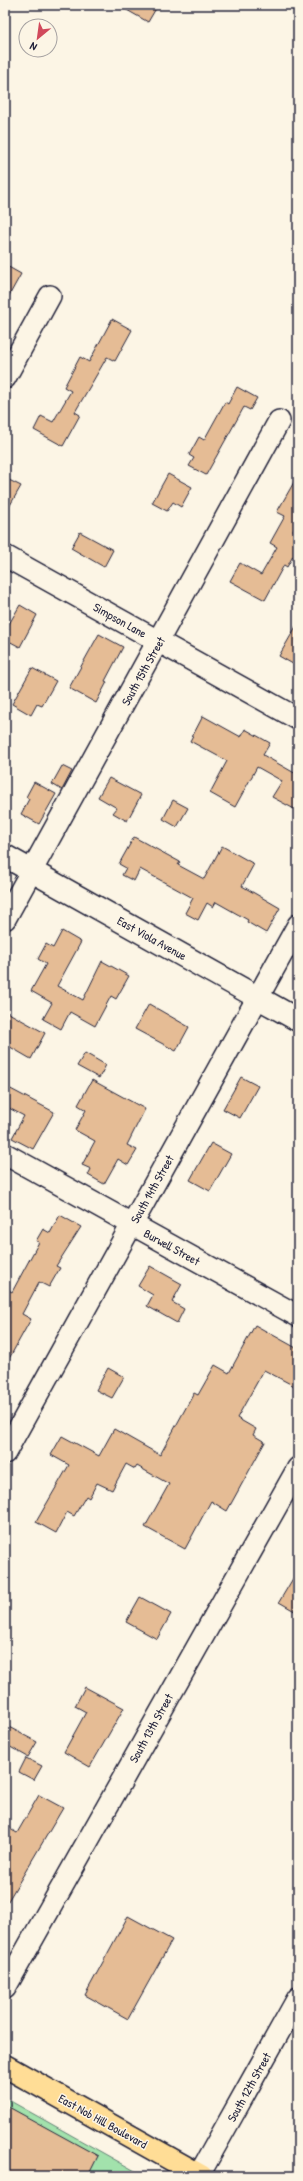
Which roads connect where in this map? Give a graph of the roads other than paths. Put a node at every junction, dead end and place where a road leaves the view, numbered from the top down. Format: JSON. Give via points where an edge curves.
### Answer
{"nodes":[{"id":1,"x":50,"y":296,"type":"dead end"},
{"id":2,"x":5,"y":378,"type":"edge"},
{"id":3,"x":279,"y":421,"type":"dead end"},
{"id":4,"x":5,"y":556,"type":"edge"},
{"id":5,"x":159,"y":642,"type":"junction"},
{"id":6,"x":298,"y":719,"type":"edge"},
{"id":7,"x":5,"y":856,"type":"edge"},
{"id":8,"x":32,"y":872,"type":"junction"},
{"id":9,"x":5,"y":919,"type":"edge"},
{"id":10,"x":298,"y":925,"type":"edge"},
{"id":11,"x":258,"y":998,"type":"junction"},
{"id":12,"x":298,"y":1020,"type":"edge"},
{"id":13,"x":5,"y":1154,"type":"edge"},
{"id":14,"x":132,"y":1225,"type":"junction"},
{"id":15,"x":298,"y":1316,"type":"edge"},
{"id":16,"x":5,"y":1453,"type":"edge"},
{"id":17,"x":298,"y":1468,"type":"edge"},
{"id":18,"x":5,"y":1988,"type":"edge"},
{"id":19,"x":298,"y":1998,"type":"edge"},
{"id":20,"x":5,"y":2066,"type":"edge"},
{"id":21,"x":200,"y":2175,"type":"edge"}],
"edges":[{"from":1,"to":2,"type":"street"},
{"from":3,"to":5,"type":"street","name":"South 15th Street"},
{"from":4,"to":5,"type":"street","name":"Simpson Lane"},
{"from":5,"to":6,"type":"street","name":"Simpson Lane"},
{"from":5,"to":8,"type":"street","name":"South 15th Street"},
{"from":7,"to":8,"type":"street","name":"East Viola Avenue"},
{"from":8,"to":9,"type":"street","name":"South 15th Street"},
{"from":8,"to":11,"type":"street","name":"East Viola Avenue"},
{"from":10,"to":11,"type":"street","name":"South 14th Street"},
{"from":11,"to":12,"type":"street","name":"East Viola Avenue"},
{"from":11,"to":14,"type":"street","name":"South 14th Street"},
{"from":13,"to":14,"type":"street","name":"Burwell Street"},
{"from":14,"to":15,"type":"street","name":"Burwell Street"},
{"from":14,"to":16,"type":"street","name":"South 14th Street"},
{"from":17,"to":18,"type":"street","name":"South 13th Street"},
{"from":19,"to":21,"type":"street","name":"South 12th Street"},
{"from":20,"to":21,"type":"main road","name":"East Nob Hill Boulevard"}]}
